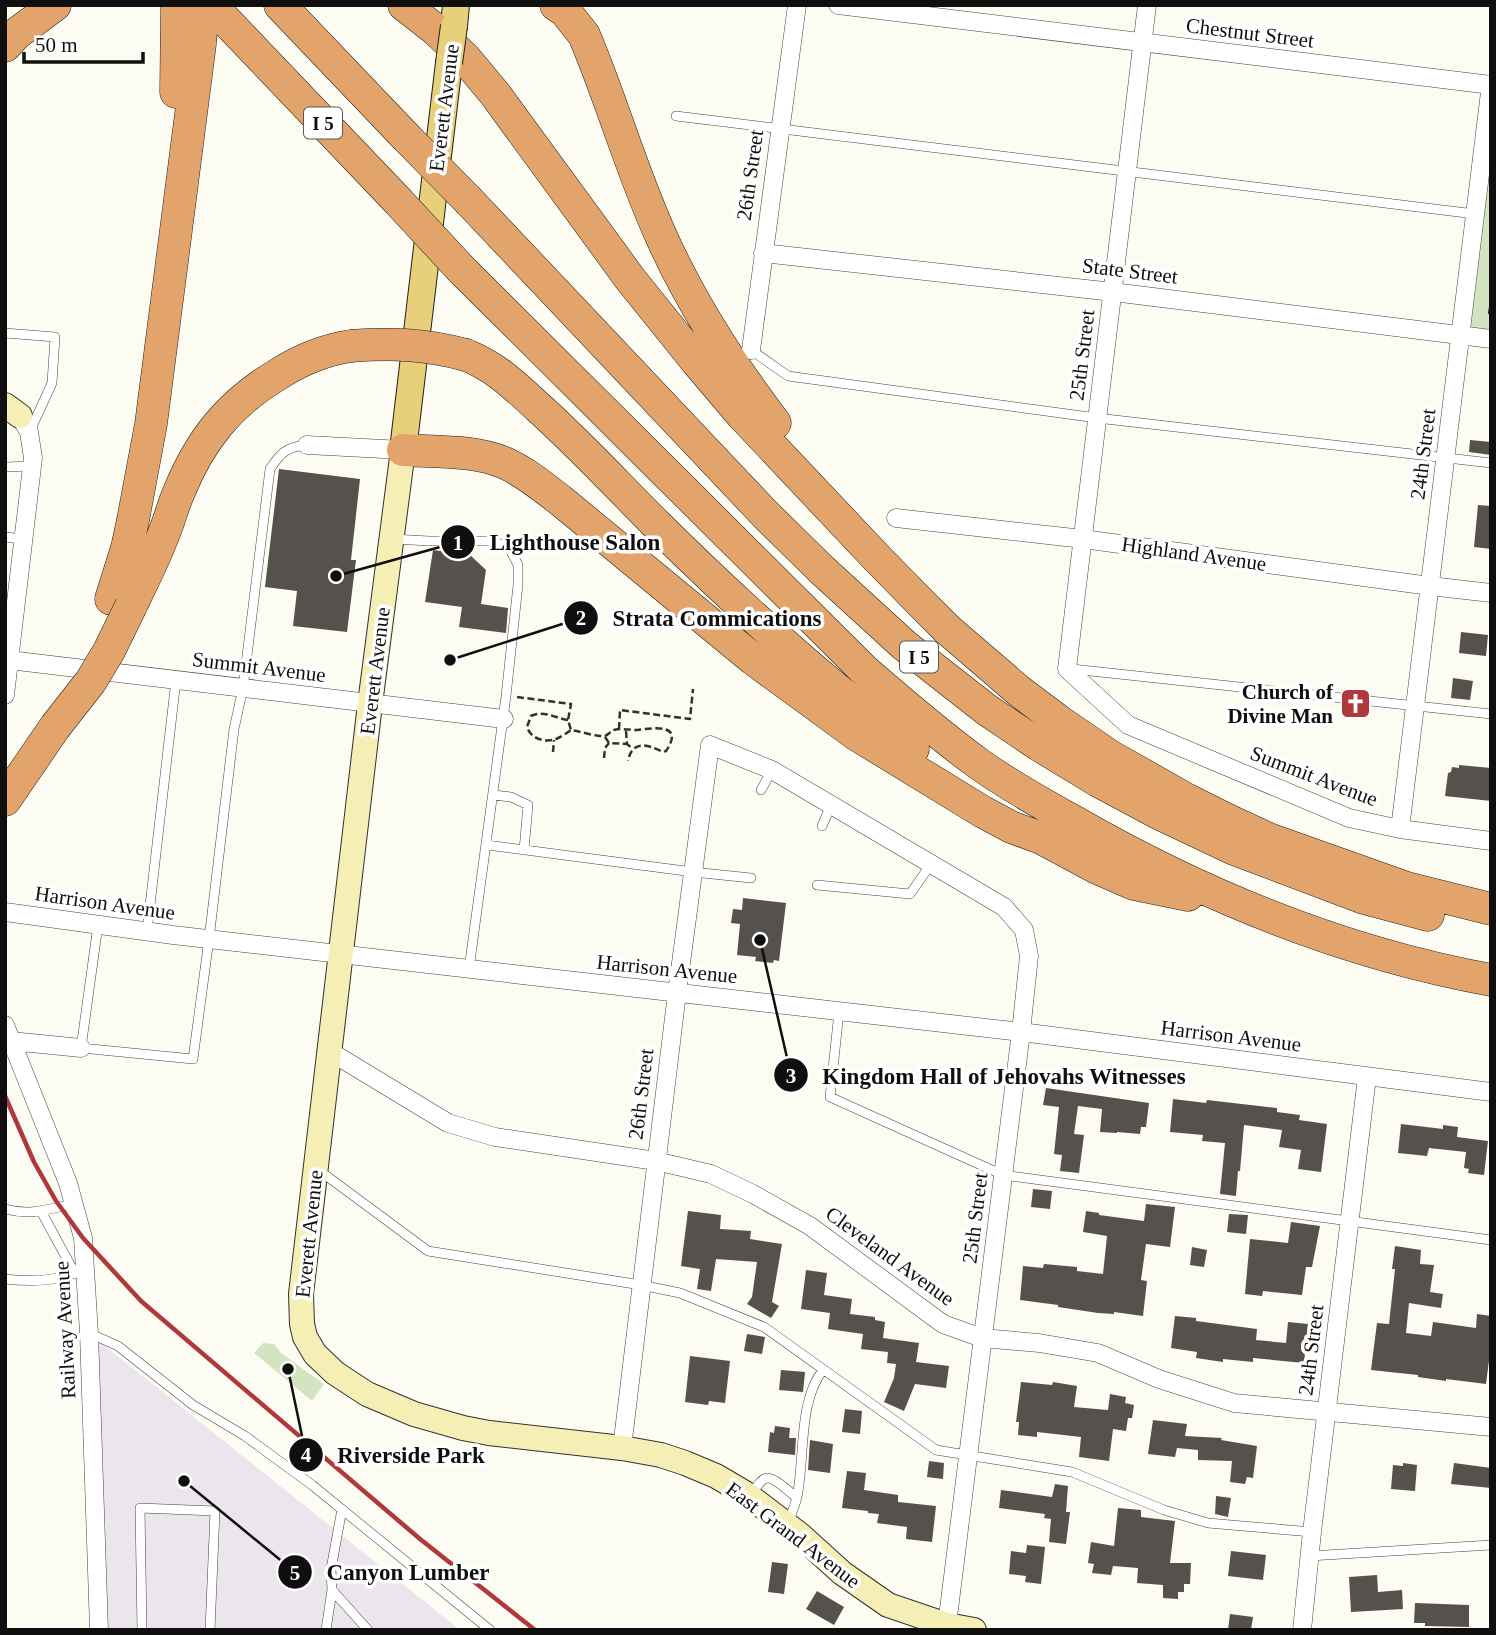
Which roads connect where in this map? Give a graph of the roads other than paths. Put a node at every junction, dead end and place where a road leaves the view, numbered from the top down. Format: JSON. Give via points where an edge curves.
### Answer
{"nodes":[{"id":1,"x":55,"y":5,"type":"edge"},
{"id":2,"x":281,"y":5,"type":"edge"},
{"id":3,"x":404,"y":5,"type":"edge"},
{"id":4,"x":556,"y":5,"type":"edge"},
{"id":5,"x":797,"y":5,"type":"edge"},
{"id":6,"x":838,"y":5,"type":"edge"},
{"id":7,"x":1147,"y":5,"type":"edge"},
{"id":8,"x":199,"y":6,"type":"edge"},
{"id":9,"x":455,"y":16,"type":"edge"},
{"id":10,"x":1143,"y":43,"type":"junction"},
{"id":11,"x":5,"y":46,"type":"edge"},
{"id":12,"x":1491,"y":85,"type":"edge"},
{"id":13,"x":676,"y":116,"type":"dead end"},
{"id":14,"x":780,"y":128,"type":"junction"},
{"id":15,"x":1127,"y":170,"type":"junction"},
{"id":16,"x":1475,"y":214,"type":"junction"},
{"id":17,"x":763,"y":253,"type":"junction"},
{"id":18,"x":1112,"y":292,"type":"junction"},
{"id":19,"x":5,"y":333,"type":"edge"},
{"id":20,"x":1460,"y":336,"type":"junction"},
{"id":21,"x":1491,"y":339,"type":"edge"},
{"id":22,"x":751,"y":350,"type":"joint"},
{"id":23,"x":18,"y":418,"type":"edge"},
{"id":24,"x":1097,"y":418,"type":"junction"},
{"id":25,"x":307,"y":444,"type":"joint"},
{"id":26,"x":403,"y":450,"type":"junction"},
{"id":27,"x":1446,"y":458,"type":"junction"},
{"id":28,"x":1491,"y":463,"type":"edge"},
{"id":29,"x":32,"y":466,"type":"junction"},
{"id":30,"x":5,"y":467,"type":"edge"},
{"id":31,"x":896,"y":518,"type":"dead end"},
{"id":32,"x":14,"y":538,"type":"edge"},
{"id":33,"x":391,"y":539,"type":"junction"},
{"id":34,"x":1083,"y":539,"type":"junction"},
{"id":35,"x":875,"y":556,"type":"junction"},
{"id":36,"x":1430,"y":586,"type":"junction"},
{"id":37,"x":1491,"y":593,"type":"edge"},
{"id":38,"x":121,"y":603,"type":"junction"},
{"id":39,"x":10,"y":611,"type":"edge"},
{"id":40,"x":9,"y":660,"type":"junction"},
{"id":41,"x":1067,"y":668,"type":"junction"},
{"id":42,"x":176,"y":680,"type":"junction"},
{"id":43,"x":243,"y":688,"type":"junction"},
{"id":44,"x":5,"y":695,"type":"edge"},
{"id":45,"x":370,"y":704,"type":"junction"},
{"id":46,"x":1416,"y":705,"type":"junction"},
{"id":47,"x":1491,"y":714,"type":"edge"},
{"id":48,"x":503,"y":719,"type":"junction"},
{"id":49,"x":772,"y":770,"type":"junction"},
{"id":50,"x":761,"y":790,"type":"dead end"},
{"id":51,"x":494,"y":795,"type":"junction"},
{"id":52,"x":5,"y":800,"type":"edge"},
{"id":53,"x":831,"y":805,"type":"junction"},
{"id":54,"x":822,"y":827,"type":"dead end"},
{"id":55,"x":1401,"y":830,"type":"junction"},
{"id":56,"x":1041,"y":838,"type":"junction"},
{"id":57,"x":1491,"y":841,"type":"edge"},
{"id":58,"x":487,"y":845,"type":"junction"},
{"id":59,"x":524,"y":850,"type":"junction"},
{"id":60,"x":931,"y":864,"type":"junction"},
{"id":61,"x":693,"y":872,"type":"junction"},
{"id":62,"x":751,"y":878,"type":"dead end"},
{"id":63,"x":817,"y":885,"type":"dead end"},
{"id":64,"x":1244,"y":905,"type":"junction"},
{"id":65,"x":1491,"y":909,"type":"edge"},
{"id":66,"x":5,"y":912,"type":"edge"},
{"id":67,"x":98,"y":925,"type":"junction"},
{"id":68,"x":1491,"y":929,"type":"edge"},
{"id":69,"x":147,"y":932,"type":"junction"},
{"id":70,"x":209,"y":939,"type":"junction"},
{"id":71,"x":341,"y":954,"type":"junction"},
{"id":72,"x":470,"y":970,"type":"junction"},
{"id":73,"x":1491,"y":980,"type":"edge"},
{"id":74,"x":677,"y":993,"type":"junction"},
{"id":75,"x":839,"y":1012,"type":"junction"},
{"id":76,"x":1021,"y":1032,"type":"junction"},
{"id":77,"x":8,"y":1033,"type":"edge"},
{"id":78,"x":82,"y":1048,"type":"junction"},
{"id":79,"x":330,"y":1051,"type":"junction"},
{"id":80,"x":1367,"y":1077,"type":"junction"},
{"id":81,"x":1491,"y":1092,"type":"edge"},
{"id":82,"x":656,"y":1161,"type":"junction"},
{"id":83,"x":316,"y":1168,"type":"junction"},
{"id":84,"x":1003,"y":1175,"type":"junction"},
{"id":85,"x":73,"y":1203,"type":"junction"},
{"id":86,"x":5,"y":1209,"type":"edge"},
{"id":87,"x":41,"y":1211,"type":"junction"},
{"id":88,"x":1350,"y":1221,"type":"junction"},
{"id":89,"x":1491,"y":1240,"type":"edge"},
{"id":90,"x":80,"y":1272,"type":"junction"},
{"id":91,"x":5,"y":1279,"type":"edge"},
{"id":92,"x":641,"y":1285,"type":"junction"},
{"id":93,"x":89,"y":1333,"type":"junction"},
{"id":94,"x":305,"y":1337,"type":"joint"},
{"id":95,"x":982,"y":1338,"type":"junction"},
{"id":96,"x":823,"y":1370,"type":"junction"},
{"id":97,"x":1326,"y":1411,"type":"junction"},
{"id":98,"x":1491,"y":1427,"type":"edge"},
{"id":99,"x":622,"y":1448,"type":"junction"},
{"id":100,"x":968,"y":1455,"type":"junction"},
{"id":101,"x":750,"y":1497,"type":"junction"},
{"id":102,"x":797,"y":1498,"type":"junction"},
{"id":103,"x":342,"y":1509,"type":"junction"},
{"id":104,"x":788,"y":1525,"type":"junction"},
{"id":105,"x":1312,"y":1532,"type":"junction"},
{"id":106,"x":1491,"y":1545,"type":"edge"},
{"id":107,"x":1309,"y":1556,"type":"junction"},
{"id":108,"x":332,"y":1590,"type":"junction"},
{"id":109,"x":947,"y":1625,"type":"junction"},
{"id":110,"x":99,"y":1630,"type":"edge"},
{"id":111,"x":142,"y":1630,"type":"edge"},
{"id":112,"x":210,"y":1630,"type":"edge"},
{"id":113,"x":327,"y":1630,"type":"edge"},
{"id":114,"x":368,"y":1630,"type":"edge"},
{"id":115,"x":490,"y":1630,"type":"edge"},
{"id":116,"x":974,"y":1630,"type":"edge"},
{"id":117,"x":1301,"y":1630,"type":"edge"}],
"edges":[{"from":1,"to":11,"type":"highway"},
{"from":2,"to":68,"type":"highway","number":"I 5","bridge":true,"via":[[765,514],[904,645],[987,710],[1098,781],[1234,849],[1364,898]]},
{"from":3,"to":35,"type":"highway","via":[[465,58],[697,362]]},
{"from":4,"to":35,"type":"highway","via":[[584,35],[653,217],[704,319],[753,394]]},
{"from":5,"to":14,"type":"street","name":"26th Street"},
{"from":6,"to":10,"type":"street","name":"Chestnut Street"},
{"from":7,"to":10,"type":"street","name":"25th Street"},
{"from":8,"to":38,"type":"highway","via":[[151,424]]},
{"from":8,"to":64,"type":"highway","number":"I 5","bridge":true,"via":[[249,46],[461,269],[864,670],[934,731],[1016,788],[1092,832],[1173,875]]},
{"from":9,"to":26,"type":"main road","name":"Everett Avenue","bridge":true},
{"from":10,"to":12,"type":"street","name":"Chestnut Street"},
{"from":10,"to":15,"type":"street","name":"25th Street"},
{"from":12,"to":16,"type":"street","name":"24th Street"},
{"from":13,"to":14,"type":"lane"},
{"from":14,"to":15,"type":"lane"},
{"from":14,"to":17,"type":"street","name":"26th Street"},
{"from":15,"to":16,"type":"lane"},
{"from":15,"to":18,"type":"street","name":"25th Street"},
{"from":16,"to":20,"type":"street","name":"24th Street"},
{"from":17,"to":18,"type":"street","name":"State Street"},
{"from":17,"to":22,"type":"street","name":"26th Street"},
{"from":18,"to":20,"type":"street","name":"State Street"},
{"from":18,"to":24,"type":"street","name":"25th Street"},
{"from":19,"to":23,"type":"lane","via":[[55,337],[52,383]]},
{"from":20,"to":21,"type":"street","name":"State Street"},
{"from":20,"to":27,"type":"street","name":"24th Street"},
{"from":22,"to":24,"type":"lane","via":[[788,376]]},
{"from":23,"to":29,"type":"street"},
{"from":24,"to":27,"type":"lane"},
{"from":24,"to":34,"type":"street","name":"25th Street"},
{"from":25,"to":26,"type":"street"},
{"from":25,"to":43,"type":"lane","via":[[279,455],[270,468]]},
{"from":26,"to":33,"type":"main road","name":"Everett Avenue"},
{"from":26,"to":56,"type":"highway","via":[[471,454],[508,464],[560,500],[753,659],[857,734],[983,812]]},
{"from":27,"to":28,"type":"lane"},
{"from":27,"to":36,"type":"street","name":"24th Street"},
{"from":29,"to":30,"type":"lane"},
{"from":29,"to":32,"type":"street"},
{"from":31,"to":34,"type":"street","name":"Highland Avenue"},
{"from":32,"to":39,"type":"street"},
{"from":33,"to":45,"type":"main road","name":"Everett Avenue"},
{"from":33,"to":48,"type":"lane","via":[[491,541],[509,547],[518,565],[518,585]]},
{"from":34,"to":36,"type":"street","name":"Highland Avenue"},
{"from":34,"to":41,"type":"street","name":"25th Street"},
{"from":35,"to":65,"type":"highway","via":[[947,629],[1019,691],[1141,775],[1269,839],[1407,888]]},
{"from":36,"to":37,"type":"street","name":"Highland Avenue"},
{"from":36,"to":46,"type":"street","name":"24th Street"},
{"from":38,"to":52,"type":"highway","bridge":true,"via":[[55,727]]},
{"from":38,"to":56,"type":"highway","bridge":true,"via":[[164,534],[179,491],[207,438],[254,389],[293,364],[351,346],[420,345],[466,355],[496,370],[572,438],[792,651],[891,732]]},
{"from":39,"to":40,"type":"street"},
{"from":40,"to":42,"type":"street","name":"Summit Avenue"},
{"from":40,"to":44,"type":"street"},
{"from":41,"to":46,"type":"lane"},
{"from":41,"to":55,"type":"street","name":"Summit Avenue","via":[[1128,725],[1349,818]]},
{"from":42,"to":43,"type":"street","name":"Summit Avenue"},
{"from":42,"to":69,"type":"lane"},
{"from":43,"to":45,"type":"street","name":"Summit Avenue"},
{"from":43,"to":70,"type":"lane"},
{"from":45,"to":48,"type":"street","name":"Summit Avenue"},
{"from":45,"to":71,"type":"main road","name":"Everett Avenue"},
{"from":46,"to":47,"type":"lane"},
{"from":46,"to":55,"type":"street","name":"24th Street"},
{"from":48,"to":51,"type":"lane"},
{"from":49,"to":50,"type":"lane"},
{"from":49,"to":53,"type":"street"},
{"from":49,"to":61,"type":"street","name":"26th Street","via":[[710,745]]},
{"from":51,"to":58,"type":"lane"},
{"from":51,"to":59,"type":"lane","via":[[528,805]]},
{"from":53,"to":54,"type":"lane"},
{"from":53,"to":60,"type":"street"},
{"from":55,"to":57,"type":"street","name":"Summit Avenue"},
{"from":56,"to":64,"type":"highway","via":[[1134,884]]},
{"from":58,"to":59,"type":"lane"},
{"from":58,"to":72,"type":"lane"},
{"from":59,"to":61,"type":"lane"},
{"from":60,"to":63,"type":"lane","via":[[909,894]]},
{"from":60,"to":76,"type":"street","name":"25th Street","via":[[1004,906],[1024,930],[1029,956]]},
{"from":61,"to":62,"type":"lane"},
{"from":61,"to":74,"type":"street","name":"26th Street"},
{"from":64,"to":73,"type":"highway","number":"I 5","via":[[1367,950]]},
{"from":66,"to":67,"type":"street","name":"Harrison Avenue"},
{"from":67,"to":69,"type":"street","name":"Harrison Avenue"},
{"from":67,"to":78,"type":"lane"},
{"from":69,"to":70,"type":"street","name":"Harrison Avenue"},
{"from":70,"to":71,"type":"street","name":"Harrison Avenue"},
{"from":70,"to":78,"type":"lane","via":[[193,1059]]},
{"from":71,"to":72,"type":"street","name":"Harrison Avenue"},
{"from":71,"to":79,"type":"main road","name":"Everett Avenue"},
{"from":72,"to":74,"type":"street","name":"Harrison Avenue"},
{"from":74,"to":75,"type":"street","name":"Harrison Avenue"},
{"from":74,"to":82,"type":"street","name":"26th Street"},
{"from":75,"to":76,"type":"street","name":"Harrison Avenue"},
{"from":75,"to":84,"type":"lane","via":[[830,1097]]},
{"from":76,"to":80,"type":"street","name":"Harrison Avenue"},
{"from":76,"to":84,"type":"street","name":"25th Street"},
{"from":77,"to":78,"type":"street","name":"Railway Avenue"},
{"from":77,"to":85,"type":"street","name":"Railway Avenue"},
{"from":79,"to":82,"type":"street","name":"Cleveland Avenue","via":[[448,1123],[495,1137]]},
{"from":79,"to":83,"type":"main road","name":"Everett Avenue"},
{"from":80,"to":81,"type":"street","name":"Harrison Avenue"},
{"from":80,"to":88,"type":"street","name":"24th Street"},
{"from":82,"to":92,"type":"street","name":"26th Street"},
{"from":82,"to":95,"type":"street","name":"Cleveland Avenue","via":[[711,1174],[753,1194],[810,1226],[943,1324]]},
{"from":83,"to":92,"type":"lane","via":[[428,1251]]},
{"from":83,"to":94,"type":"main road","name":"Everett Avenue","via":[[301,1294]]},
{"from":84,"to":88,"type":"lane"},
{"from":84,"to":95,"type":"street","name":"25th Street"},
{"from":85,"to":87,"type":"lane"},
{"from":85,"to":90,"type":"street","name":"Railway Avenue","via":[[83,1238]]},
{"from":86,"to":87,"type":"lane"},
{"from":87,"to":90,"type":"lane"},
{"from":88,"to":89,"type":"lane"},
{"from":88,"to":97,"type":"street","name":"24th Street"},
{"from":90,"to":91,"type":"lane","via":[[35,1282]]},
{"from":90,"to":93,"type":"street","name":"Railway Avenue"},
{"from":92,"to":96,"type":"lane","via":[[680,1293],[764,1327]]},
{"from":92,"to":99,"type":"street","name":"26th Street"},
{"from":93,"to":103,"type":"lane","via":[[118,1346],[193,1405],[245,1436]]},
{"from":93,"to":110,"type":"street","name":"Railway Avenue"},
{"from":94,"to":99,"type":"main road","name":"East Grand Avenue","via":[[335,1373],[367,1394],[414,1414],[488,1433]]},
{"from":95,"to":97,"type":"street","name":"Cleveland Avenue","via":[[1098,1353],[1234,1403]]},
{"from":95,"to":100,"type":"street","name":"25th Street"},
{"from":96,"to":100,"type":"lane","via":[[936,1450]]},
{"from":96,"to":102,"type":"lane","via":[[811,1390]]},
{"from":97,"to":98,"type":"street","name":"Cleveland Avenue"},
{"from":97,"to":105,"type":"street","name":"24th Street"},
{"from":99,"to":101,"type":"main road","name":"East Grand Avenue","via":[[685,1463]]},
{"from":100,"to":105,"type":"lane","via":[[1072,1472],[1208,1523]]},
{"from":100,"to":109,"type":"street","name":"25th Street"},
{"from":101,"to":102,"type":"lane","via":[[768,1478]]},
{"from":101,"to":104,"type":"main road","name":"East Grand Avenue"},
{"from":102,"to":104,"type":"lane"},
{"from":103,"to":108,"type":"lane","via":[[331,1569]]},
{"from":103,"to":115,"type":"lane"},
{"from":104,"to":109,"type":"main road","name":"East Grand Avenue","via":[[842,1573],[888,1605]]},
{"from":105,"to":107,"type":"street","name":"24th Street"},
{"from":106,"to":107,"type":"lane"},
{"from":107,"to":117,"type":"street","name":"24th Street"},
{"from":108,"to":113,"type":"lane"},
{"from":108,"to":114,"type":"lane"},
{"from":109,"to":116,"type":"main road","name":"East Grand Avenue"},
{"from":111,"to":112,"type":"lane","via":[[140,1508],[215,1511]]}]}
